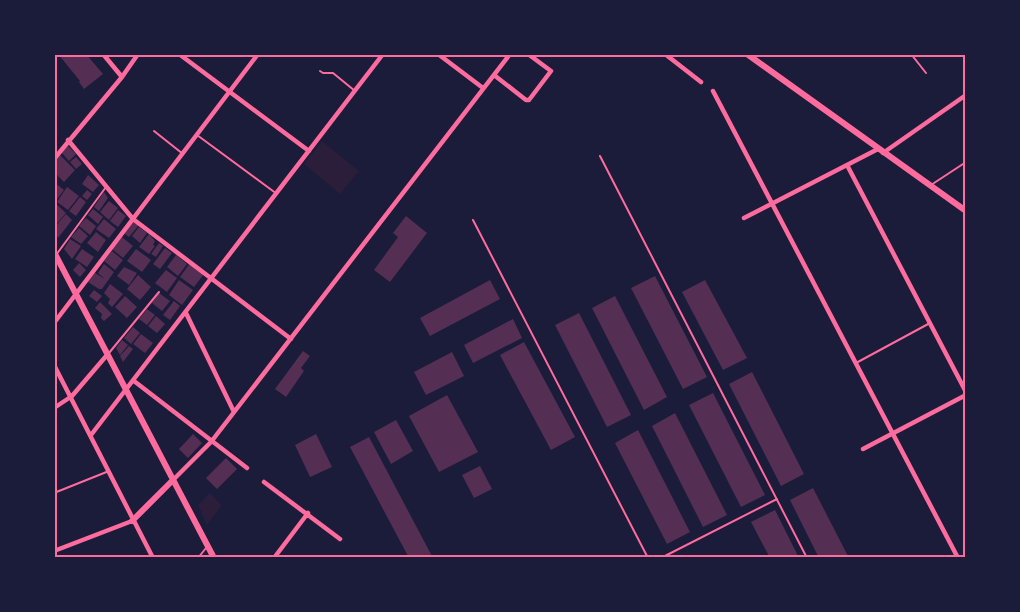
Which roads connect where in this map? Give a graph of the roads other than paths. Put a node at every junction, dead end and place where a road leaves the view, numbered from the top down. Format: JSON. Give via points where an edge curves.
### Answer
{"nodes":[{"id":1,"x":103,"y":54,"type":"edge"},
{"id":2,"x":138,"y":54,"type":"edge"},
{"id":3,"x":180,"y":54,"type":"edge"},
{"id":4,"x":258,"y":54,"type":"edge"},
{"id":5,"x":383,"y":54,"type":"edge"},
{"id":6,"x":438,"y":54,"type":"edge"},
{"id":7,"x":510,"y":54,"type":"edge"},
{"id":8,"x":528,"y":54,"type":"edge"},
{"id":9,"x":665,"y":54,"type":"edge"},
{"id":10,"x":747,"y":54,"type":"edge"},
{"id":11,"x":911,"y":54,"type":"edge"},
{"id":12,"x":757,"y":57,"type":"edge"},
{"id":13,"x":320,"y":70,"type":"dead end"},
{"id":14,"x":926,"y":72,"type":"dead end"},
{"id":15,"x":494,"y":75,"type":"junction"},
{"id":16,"x":122,"y":77,"type":"junction"},
{"id":17,"x":701,"y":82,"type":"dead end"},
{"id":18,"x":483,"y":88,"type":"junction"},
{"id":19,"x":355,"y":91,"type":"junction"},
{"id":20,"x":713,"y":91,"type":"dead end"},
{"id":21,"x":229,"y":92,"type":"junction"},
{"id":22,"x":966,"y":95,"type":"edge"},
{"id":23,"x":154,"y":131,"type":"dead end"},
{"id":24,"x":197,"y":135,"type":"junction"},
{"id":25,"x":68,"y":140,"type":"junction"},
{"id":26,"x":309,"y":151,"type":"junction"},
{"id":27,"x":880,"y":151,"type":"junction"},
{"id":28,"x":183,"y":154,"type":"junction"},
{"id":29,"x":600,"y":156,"type":"dead end"},
{"id":30,"x":54,"y":159,"type":"edge"},
{"id":31,"x":966,"y":162,"type":"edge"},
{"id":32,"x":847,"y":165,"type":"junction"},
{"id":33,"x":930,"y":185,"type":"junction"},
{"id":34,"x":106,"y":187,"type":"junction"},
{"id":35,"x":277,"y":194,"type":"junction"},
{"id":36,"x":772,"y":203,"type":"junction"},
{"id":37,"x":965,"y":212,"type":"edge"},
{"id":38,"x":744,"y":218,"type":"dead end"},
{"id":39,"x":133,"y":219,"type":"junction"},
{"id":40,"x":473,"y":220,"type":"dead end"},
{"id":41,"x":55,"y":255,"type":"edge"},
{"id":42,"x":213,"y":278,"type":"junction"},
{"id":43,"x":159,"y":292,"type":"dead end"},
{"id":44,"x":75,"y":294,"type":"junction"},
{"id":45,"x":186,"y":313,"type":"junction"},
{"id":46,"x":54,"y":322,"type":"edge"},
{"id":47,"x":930,"y":323,"type":"junction"},
{"id":48,"x":291,"y":339,"type":"junction"},
{"id":49,"x":107,"y":355,"type":"junction"},
{"id":50,"x":856,"y":363,"type":"junction"},
{"id":51,"x":54,"y":365,"type":"edge"},
{"id":52,"x":56,"y":371,"type":"edge"},
{"id":53,"x":134,"y":381,"type":"junction"},
{"id":54,"x":126,"y":392,"type":"junction"},
{"id":55,"x":966,"y":393,"type":"edge"},
{"id":56,"x":72,"y":396,"type":"junction"},
{"id":57,"x":54,"y":408,"type":"edge"},
{"id":58,"x":234,"y":412,"type":"junction"},
{"id":59,"x":893,"y":434,"type":"junction"},
{"id":60,"x":91,"y":435,"type":"junction"},
{"id":61,"x":211,"y":442,"type":"junction"},
{"id":62,"x":863,"y":449,"type":"dead end"},
{"id":63,"x":247,"y":468,"type":"dead end"},
{"id":64,"x":109,"y":471,"type":"junction"},
{"id":65,"x":173,"y":480,"type":"junction"},
{"id":66,"x":264,"y":482,"type":"dead end"},
{"id":67,"x":54,"y":493,"type":"edge"},
{"id":68,"x":777,"y":499,"type":"junction"},
{"id":69,"x":308,"y":513,"type":"junction"},
{"id":70,"x":132,"y":521,"type":"junction"},
{"id":71,"x":340,"y":538,"type":"dead end"},
{"id":72,"x":207,"y":546,"type":"junction"},
{"id":73,"x":54,"y":551,"type":"edge"},
{"id":74,"x":153,"y":558,"type":"edge"},
{"id":75,"x":198,"y":558,"type":"edge"},
{"id":76,"x":214,"y":558,"type":"edge"},
{"id":77,"x":274,"y":558,"type":"edge"},
{"id":78,"x":648,"y":558,"type":"edge"},
{"id":79,"x":661,"y":558,"type":"edge"},
{"id":80,"x":807,"y":558,"type":"edge"},
{"id":81,"x":958,"y":558,"type":"edge"}],
"edges":[{"from":1,"to":16,"type":"street"},
{"from":2,"to":16,"type":"street"},
{"from":3,"to":21,"type":"street"},
{"from":4,"to":21,"type":"street"},
{"from":5,"to":19,"type":"street"},
{"from":6,"to":18,"type":"street"},
{"from":7,"to":15,"type":"street"},
{"from":8,"to":15,"type":"street","via":[[551,71],[529,100]]},
{"from":9,"to":17,"type":"street"},
{"from":10,"to":12,"type":"street"},
{"from":11,"to":14,"type":"lane"},
{"from":12,"to":27,"type":"street"},
{"from":13,"to":19,"type":"lane","via":[[333,73]]},
{"from":15,"to":18,"type":"street"},
{"from":16,"to":25,"type":"street"},
{"from":18,"to":48,"type":"street"},
{"from":19,"to":26,"type":"street"},
{"from":20,"to":36,"type":"street"},
{"from":21,"to":24,"type":"street"},
{"from":21,"to":26,"type":"street"},
{"from":22,"to":27,"type":"street"},
{"from":23,"to":28,"type":"lane"},
{"from":24,"to":28,"type":"street"},
{"from":24,"to":35,"type":"lane"},
{"from":25,"to":30,"type":"street"},
{"from":25,"to":34,"type":"street"},
{"from":26,"to":35,"type":"street"},
{"from":27,"to":32,"type":"street"},
{"from":27,"to":33,"type":"street"},
{"from":28,"to":39,"type":"street"},
{"from":29,"to":68,"type":"lane"},
{"from":31,"to":33,"type":"lane"},
{"from":32,"to":36,"type":"street"},
{"from":32,"to":47,"type":"street"},
{"from":33,"to":37,"type":"street"},
{"from":34,"to":39,"type":"street"},
{"from":34,"to":41,"type":"lane"},
{"from":35,"to":42,"type":"street"},
{"from":36,"to":38,"type":"street"},
{"from":36,"to":50,"type":"street"},
{"from":39,"to":42,"type":"street"},
{"from":39,"to":44,"type":"street"},
{"from":40,"to":78,"type":"lane"},
{"from":41,"to":44,"type":"street"},
{"from":42,"to":45,"type":"street"},
{"from":42,"to":48,"type":"street"},
{"from":43,"to":49,"type":"lane"},
{"from":44,"to":46,"type":"street"},
{"from":44,"to":49,"type":"street"},
{"from":45,"to":53,"type":"street"},
{"from":45,"to":58,"type":"street"},
{"from":47,"to":50,"type":"lane"},
{"from":47,"to":55,"type":"street"},
{"from":48,"to":58,"type":"street"},
{"from":49,"to":54,"type":"street"},
{"from":49,"to":56,"type":"street"},
{"from":50,"to":59,"type":"street"},
{"from":51,"to":52,"type":"street"},
{"from":52,"to":56,"type":"street"},
{"from":53,"to":54,"type":"street"},
{"from":53,"to":61,"type":"street"},
{"from":54,"to":60,"type":"street"},
{"from":54,"to":65,"type":"street"},
{"from":55,"to":59,"type":"street"},
{"from":56,"to":57,"type":"street"},
{"from":56,"to":60,"type":"street"},
{"from":58,"to":61,"type":"street"},
{"from":59,"to":62,"type":"street"},
{"from":59,"to":81,"type":"street"},
{"from":60,"to":64,"type":"street"},
{"from":61,"to":63,"type":"street"},
{"from":61,"to":65,"type":"street"},
{"from":64,"to":67,"type":"lane"},
{"from":64,"to":70,"type":"street"},
{"from":65,"to":70,"type":"street"},
{"from":65,"to":72,"type":"street"},
{"from":66,"to":69,"type":"street"},
{"from":68,"to":79,"type":"lane"},
{"from":68,"to":80,"type":"lane"},
{"from":69,"to":71,"type":"street"},
{"from":69,"to":77,"type":"street"},
{"from":70,"to":73,"type":"street"},
{"from":70,"to":74,"type":"street"},
{"from":72,"to":75,"type":"lane"},
{"from":72,"to":76,"type":"street"}]}
